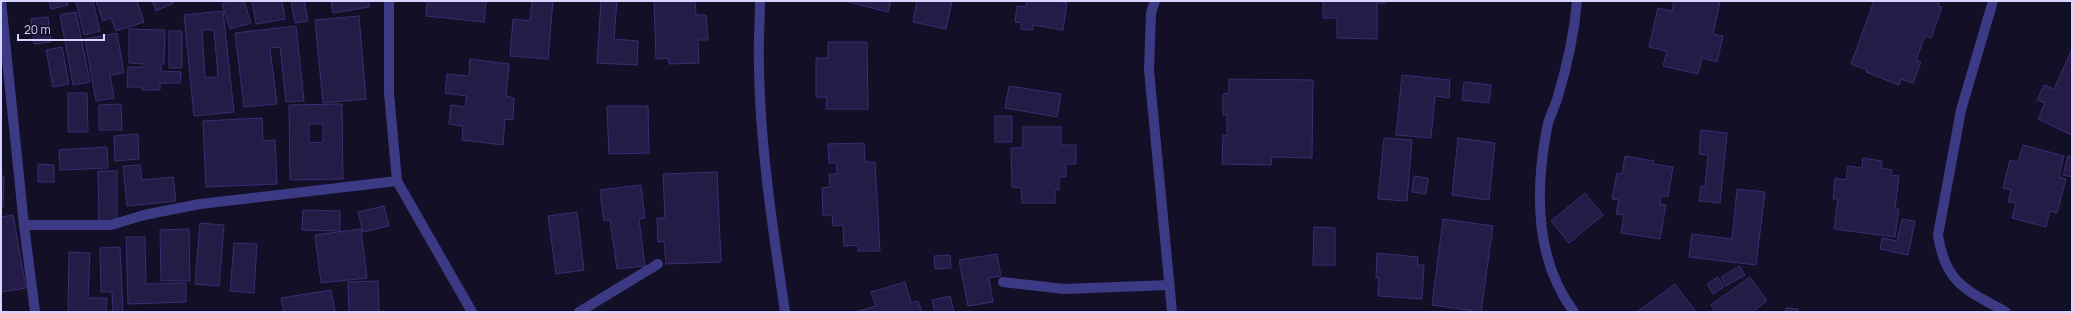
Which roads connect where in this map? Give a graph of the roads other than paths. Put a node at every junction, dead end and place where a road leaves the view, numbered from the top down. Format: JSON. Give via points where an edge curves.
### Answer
{"nodes":[{"id":1,"x":1,"y":1,"type":"edge"},
{"id":2,"x":389,"y":1,"type":"edge"},
{"id":3,"x":760,"y":1,"type":"edge"},
{"id":4,"x":1155,"y":1,"type":"edge"},
{"id":5,"x":1577,"y":1,"type":"edge"},
{"id":6,"x":1993,"y":1,"type":"edge"},
{"id":7,"x":397,"y":181,"type":"junction"},
{"id":8,"x":24,"y":224,"type":"junction"},
{"id":9,"x":658,"y":264,"type":"dead end"},
{"id":10,"x":1003,"y":282,"type":"dead end"},
{"id":11,"x":1170,"y":285,"type":"junction"},
{"id":12,"x":35,"y":312,"type":"edge"},
{"id":13,"x":472,"y":312,"type":"edge"},
{"id":14,"x":579,"y":312,"type":"edge"},
{"id":15,"x":785,"y":312,"type":"edge"},
{"id":16,"x":1172,"y":312,"type":"edge"},
{"id":17,"x":1574,"y":312,"type":"edge"},
{"id":18,"x":2006,"y":312,"type":"edge"}],
"edges":[{"from":1,"to":8,"type":"street"},
{"from":2,"to":7,"type":"street","via":[[389,94]]},
{"from":3,"to":15,"type":"street","via":[[759,65],[763,130],[771,218]]},
{"from":4,"to":11,"type":"street","via":[[1149,70]]},
{"from":5,"to":17,"type":"street","via":[[1574,36],[1558,97],[1547,126],[1539,186],[1542,228],[1554,279],[1563,298]]},
{"from":6,"to":18,"type":"street","via":[[1961,110],[1938,235],[1941,255],[1950,274],[1964,288]]},
{"from":7,"to":8,"type":"street","via":[[200,204],[144,215],[111,225]]},
{"from":7,"to":13,"type":"street"},
{"from":8,"to":12,"type":"street"},
{"from":9,"to":14,"type":"street"},
{"from":10,"to":11,"type":"street","via":[[1064,289]]},
{"from":11,"to":16,"type":"street"}]}
